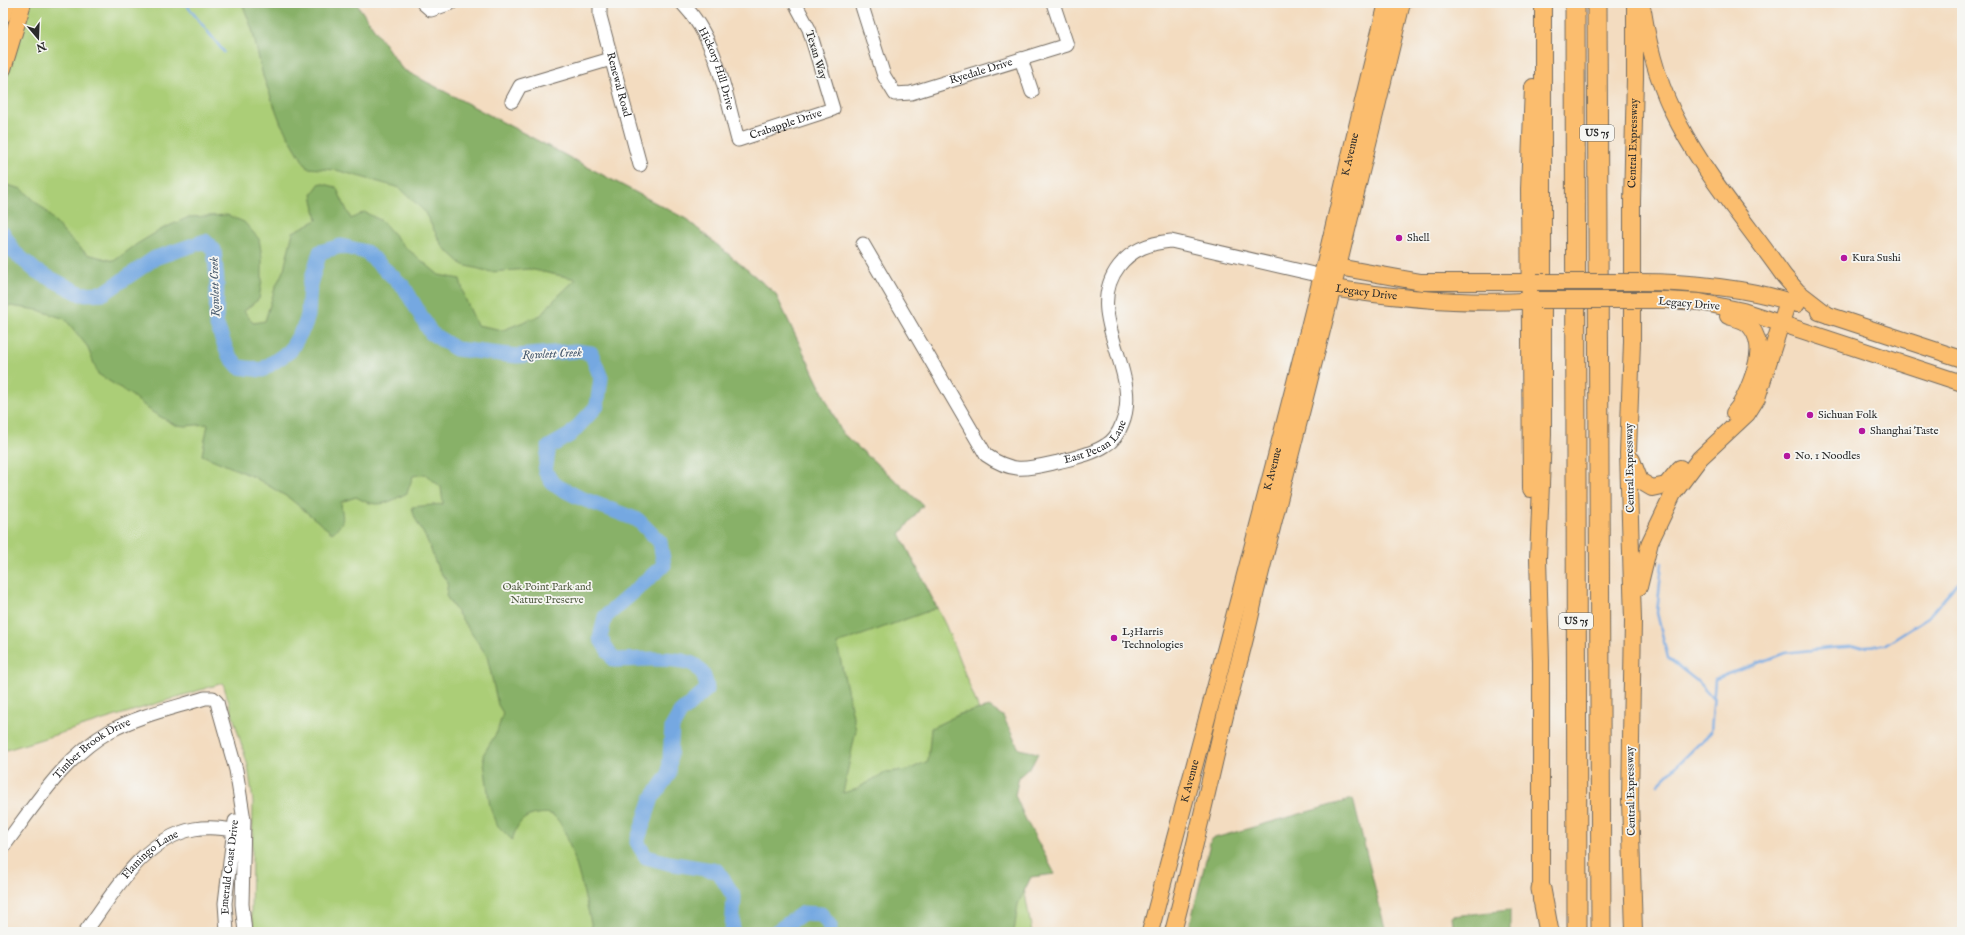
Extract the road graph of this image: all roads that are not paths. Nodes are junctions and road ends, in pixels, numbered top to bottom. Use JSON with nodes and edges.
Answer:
{"nodes":[{"id":1,"x":7,"y":3,"type":"edge"},
{"id":2,"x":23,"y":3,"type":"edge"},
{"id":3,"x":424,"y":3,"type":"edge"},
{"id":4,"x":451,"y":3,"type":"edge"},
{"id":5,"x":600,"y":3,"type":"edge"},
{"id":6,"x":795,"y":3,"type":"edge"},
{"id":7,"x":862,"y":3,"type":"edge"},
{"id":8,"x":1053,"y":3,"type":"edge"},
{"id":9,"x":1387,"y":3,"type":"edge"},
{"id":10,"x":1402,"y":3,"type":"edge"},
{"id":11,"x":1541,"y":3,"type":"edge"},
{"id":12,"x":1575,"y":3,"type":"edge"},
{"id":13,"x":1597,"y":3,"type":"edge"},
{"id":14,"x":1635,"y":3,"type":"edge"},
{"id":15,"x":1641,"y":3,"type":"edge"},
{"id":16,"x":689,"y":5,"type":"edge"},
{"id":17,"x":3,"y":15,"type":"edge"},
{"id":18,"x":1386,"y":34,"type":"junction"},
{"id":19,"x":611,"y":59,"type":"junction"},
{"id":20,"x":1020,"y":59,"type":"junction"},
{"id":21,"x":3,"y":69,"type":"edge"},
{"id":22,"x":1032,"y":92,"type":"dead end"},
{"id":23,"x":512,"y":101,"type":"dead end"},
{"id":24,"x":833,"y":109,"type":"joint"},
{"id":25,"x":738,"y":140,"type":"joint"},
{"id":26,"x":1359,"y":150,"type":"junction"},
{"id":27,"x":640,"y":165,"type":"dead end"},
{"id":28,"x":863,"y":244,"type":"dead end"},
{"id":29,"x":1338,"y":267,"type":"junction"},
{"id":30,"x":1322,"y":276,"type":"junction"},
{"id":31,"x":1421,"y":282,"type":"junction"},
{"id":32,"x":1533,"y":282,"type":"junction"},
{"id":33,"x":1333,"y":288,"type":"junction"},
{"id":34,"x":1420,"y":300,"type":"junction"},
{"id":35,"x":1534,"y":301,"type":"junction"},
{"id":36,"x":1788,"y":301,"type":"junction"},
{"id":37,"x":1700,"y":302,"type":"junction"},
{"id":38,"x":1828,"y":315,"type":"junction"},
{"id":39,"x":1780,"y":323,"type":"junction"},
{"id":40,"x":1935,"y":350,"type":"junction"},
{"id":41,"x":1962,"y":359,"type":"edge"},
{"id":42,"x":1913,"y":368,"type":"junction"},
{"id":43,"x":1962,"y":383,"type":"edge"},
{"id":44,"x":1628,"y":452,"type":"junction"},
{"id":45,"x":1247,"y":594,"type":"junction"},
{"id":46,"x":1538,"y":599,"type":"junction"},
{"id":47,"x":1633,"y":620,"type":"junction"},
{"id":48,"x":213,"y":698,"type":"joint"},
{"id":49,"x":1205,"y":725,"type":"junction"},
{"id":50,"x":1222,"y":728,"type":"junction"},
{"id":51,"x":239,"y":830,"type":"junction"},
{"id":52,"x":3,"y":847,"type":"edge"},
{"id":53,"x":1163,"y":883,"type":"junction"},
{"id":54,"x":1185,"y":888,"type":"junction"},
{"id":55,"x":1541,"y":889,"type":"junction"},
{"id":56,"x":85,"y":932,"type":"edge"},
{"id":57,"x":227,"y":932,"type":"edge"},
{"id":58,"x":245,"y":932,"type":"edge"},
{"id":59,"x":1150,"y":932,"type":"edge"},
{"id":60,"x":1173,"y":932,"type":"edge"},
{"id":61,"x":1541,"y":932,"type":"edge"},
{"id":62,"x":1549,"y":932,"type":"edge"},
{"id":63,"x":1577,"y":932,"type":"edge"},
{"id":64,"x":1601,"y":932,"type":"edge"},
{"id":65,"x":1634,"y":932,"type":"edge"}],
"edges":[{"from":1,"to":17,"type":"main road"},
{"from":2,"to":21,"type":"main road"},
{"from":3,"to":4,"type":"street"},
{"from":5,"to":19,"type":"street","name":"Renewal Road"},
{"from":6,"to":24,"type":"street","name":"Texan Way"},
{"from":7,"to":20,"type":"street","name":"Ryedale Drive"},
{"from":8,"to":20,"type":"street","name":"Ryedale Drive"},
{"from":9,"to":18,"type":"main road","name":"K Avenue"},
{"from":10,"to":18,"type":"main road","name":"K Avenue"},
{"from":11,"to":32,"type":"main road"},
{"from":11,"to":46,"type":"main road"},
{"from":12,"to":63,"type":"highway","number":"US 75"},
{"from":13,"to":64,"type":"highway","number":"US 75"},
{"from":14,"to":44,"type":"main road","name":"Central Expressway"},
{"from":15,"to":38,"type":"main road"},
{"from":16,"to":25,"type":"street","name":"Hickory Hill Drive"},
{"from":18,"to":26,"type":"main road","name":"K Avenue"},
{"from":19,"to":23,"type":"street"},
{"from":19,"to":27,"type":"street","name":"Renewal Road"},
{"from":20,"to":22,"type":"street"},
{"from":24,"to":25,"type":"street","name":"Crabapple Drive"},
{"from":26,"to":29,"type":"main road","name":"K Avenue"},
{"from":26,"to":30,"type":"main road","name":"K Avenue"},
{"from":28,"to":30,"type":"street","name":"East Pecan Lane"},
{"from":29,"to":30,"type":"main road","name":"Legacy Drive"},
{"from":29,"to":31,"type":"main road","name":"Legacy Drive"},
{"from":29,"to":33,"type":"main road","name":"K Avenue"},
{"from":30,"to":33,"type":"main road","name":"Legacy Drive"},
{"from":30,"to":45,"type":"main road","name":"K Avenue"},
{"from":31,"to":32,"type":"main road","name":"Legacy Drive"},
{"from":31,"to":34,"type":"main road"},
{"from":32,"to":35,"type":"main road"},
{"from":32,"to":36,"type":"main road","name":"Legacy Drive","bridge":true},
{"from":33,"to":34,"type":"main road","name":"Legacy Drive"},
{"from":33,"to":45,"type":"main road","name":"K Avenue"},
{"from":34,"to":35,"type":"main road","name":"Legacy Drive"},
{"from":35,"to":37,"type":"main road","name":"Legacy Drive","bridge":true},
{"from":35,"to":46,"type":"main road"},
{"from":36,"to":38,"type":"main road","name":"Legacy Drive"},
{"from":36,"to":39,"type":"main road"},
{"from":37,"to":39,"type":"main road","name":"Legacy Drive"},
{"from":37,"to":44,"type":"main road"},
{"from":38,"to":40,"type":"main road","name":"Legacy Drive"},
{"from":39,"to":42,"type":"main road","name":"Legacy Drive"},
{"from":39,"to":47,"type":"main road"},
{"from":40,"to":41,"type":"main road","name":"Legacy Drive"},
{"from":40,"to":42,"type":"main road"},
{"from":42,"to":43,"type":"main road","name":"Legacy Drive"},
{"from":44,"to":47,"type":"main road","name":"Central Expressway"},
{"from":45,"to":49,"type":"main road","name":"K Avenue"},
{"from":45,"to":50,"type":"main road","name":"K Avenue"},
{"from":46,"to":55,"type":"main road"},
{"from":47,"to":65,"type":"main road","name":"Central Expressway"},
{"from":48,"to":51,"type":"street","name":"Emerald Coast Drive"},
{"from":48,"to":52,"type":"street","name":"Timber Brook Drive"},
{"from":49,"to":50,"type":"main road"},
{"from":49,"to":53,"type":"main road","name":"K Avenue"},
{"from":50,"to":54,"type":"main road","name":"K Avenue"},
{"from":51,"to":56,"type":"street","name":"Flamingo Lane"},
{"from":51,"to":57,"type":"street","name":"Emerald Coast Drive"},
{"from":51,"to":58,"type":"street","name":"Emerald Coast Drive"},
{"from":53,"to":54,"type":"main road"},
{"from":53,"to":59,"type":"main road","name":"K Avenue"},
{"from":54,"to":60,"type":"main road","name":"K Avenue"},
{"from":55,"to":61,"type":"main road"},
{"from":55,"to":62,"type":"highway"}]}
